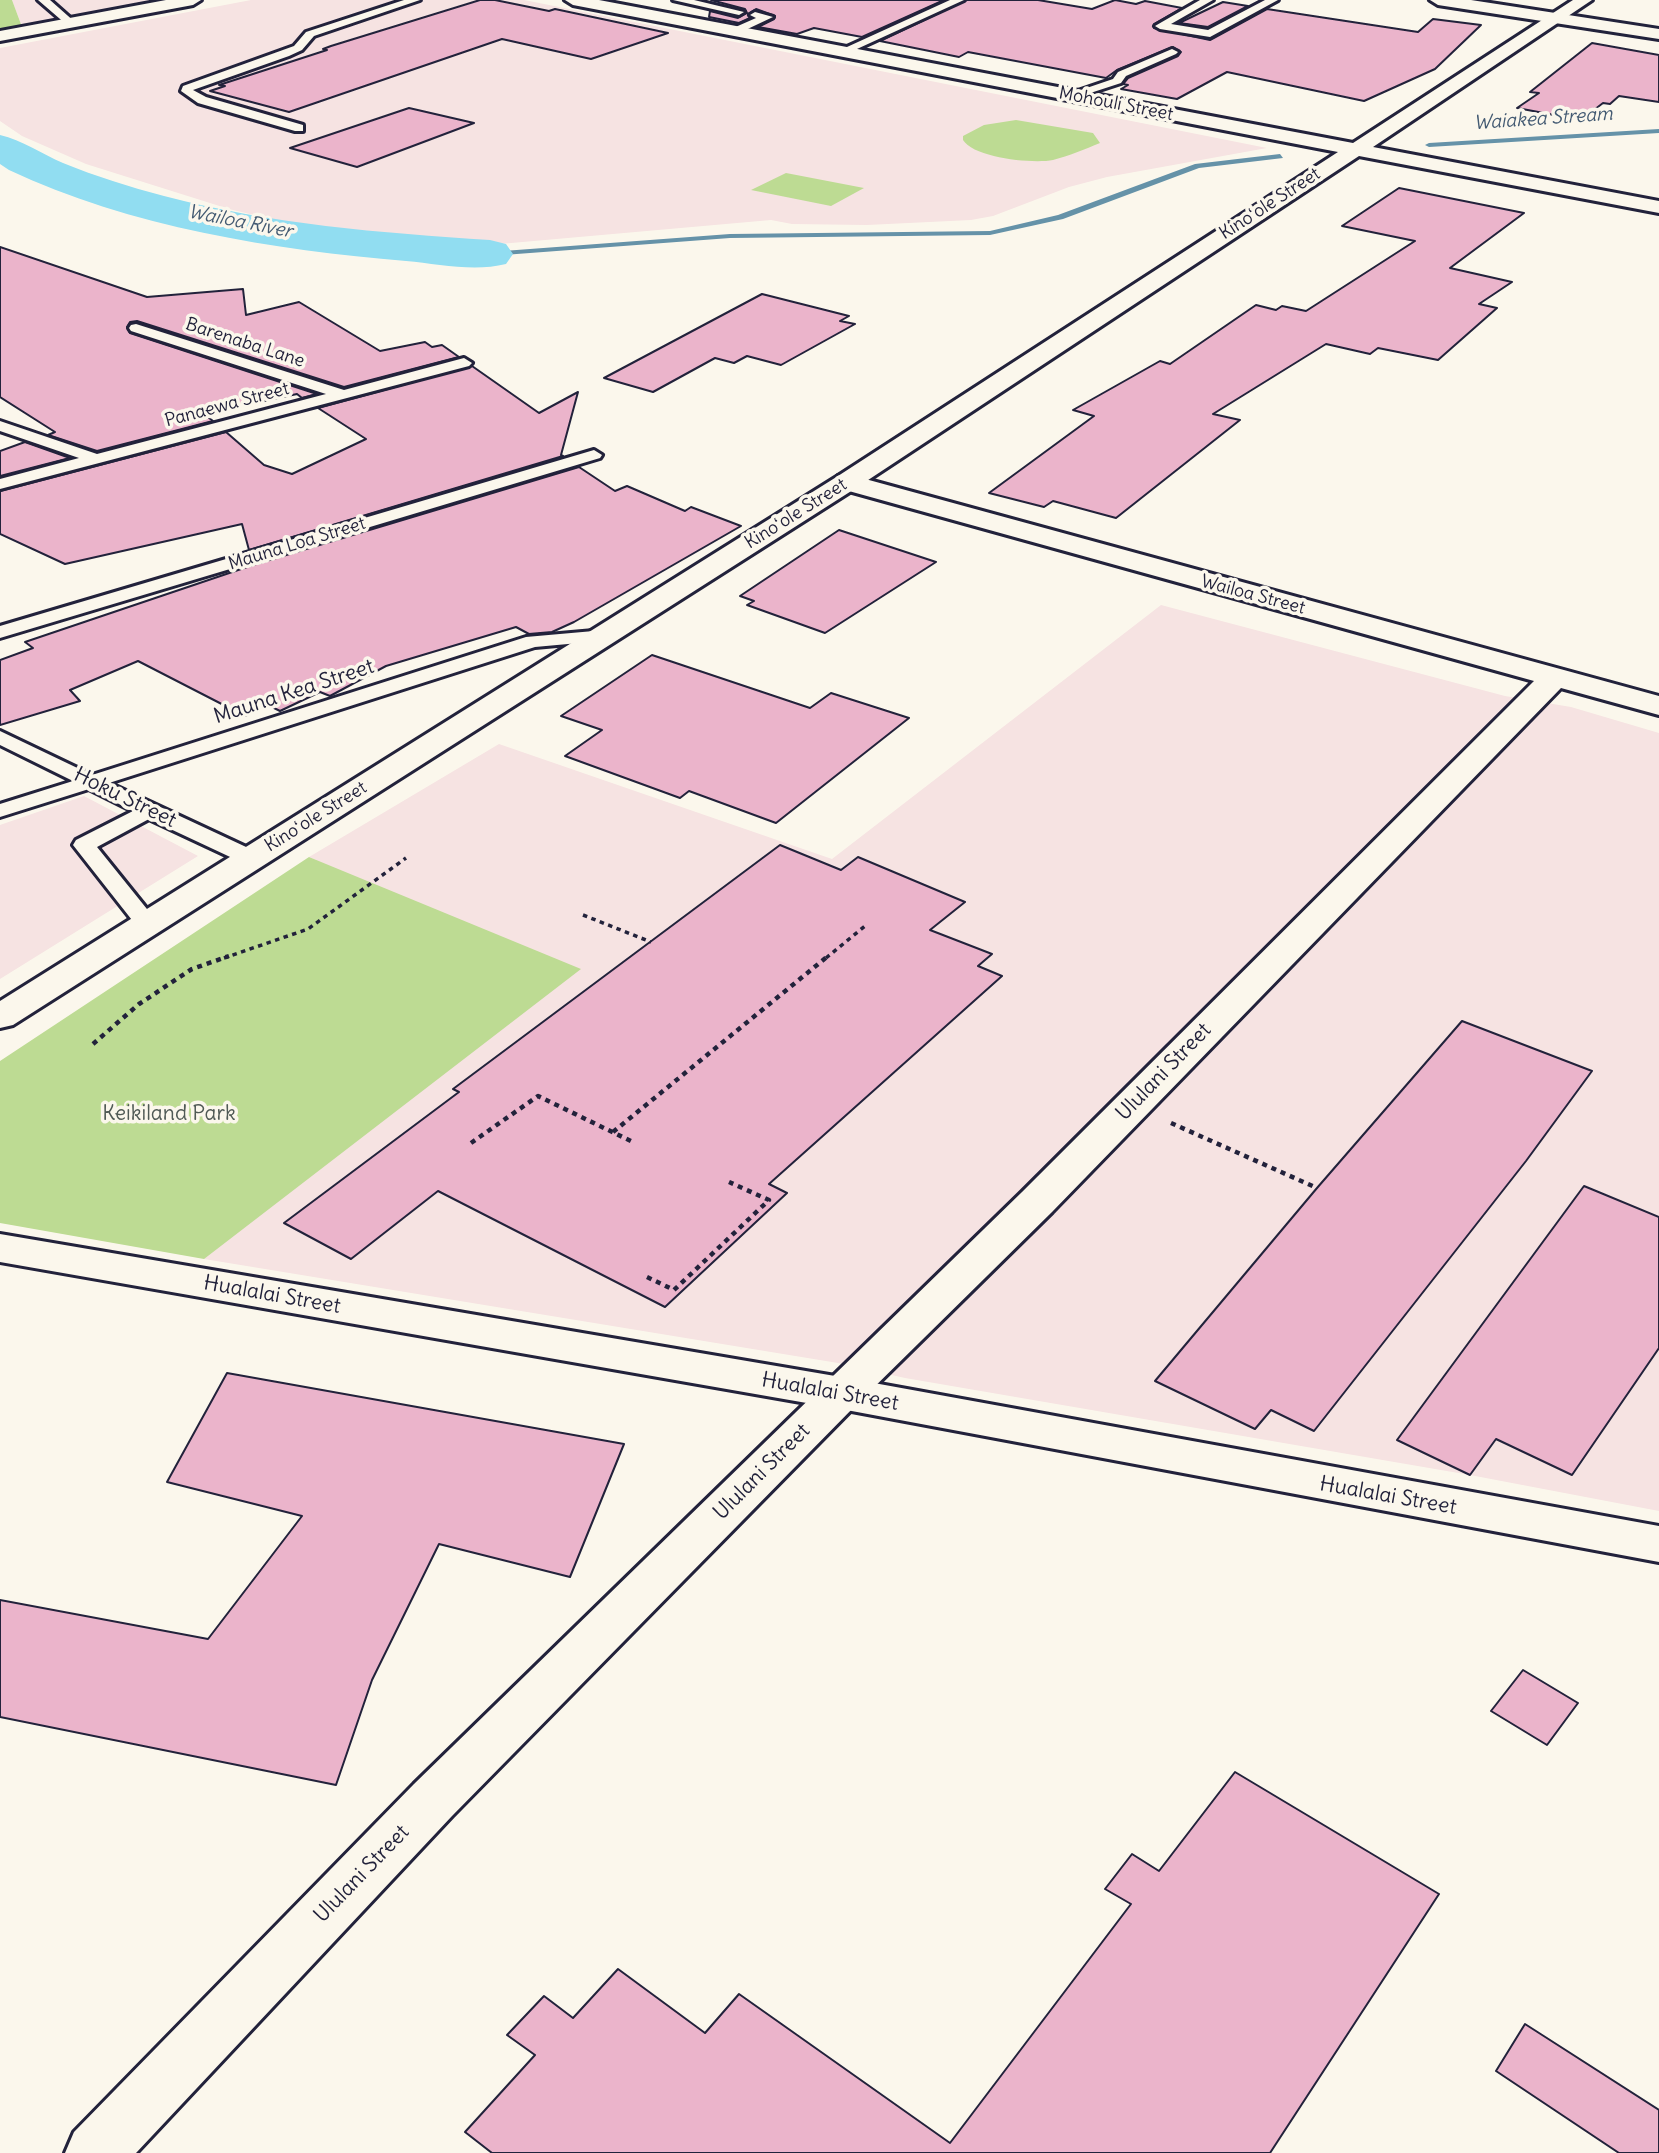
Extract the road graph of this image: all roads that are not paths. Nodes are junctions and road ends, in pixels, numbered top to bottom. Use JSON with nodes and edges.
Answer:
{"nodes":[{"id":1,"x":43,"y":0,"type":"edge"},
{"id":2,"x":193,"y":0,"type":"edge"},
{"id":3,"x":415,"y":0,"type":"edge"},
{"id":4,"x":573,"y":0,"type":"edge"},
{"id":5,"x":678,"y":0,"type":"edge"},
{"id":6,"x":959,"y":0,"type":"edge"},
{"id":7,"x":1208,"y":0,"type":"edge"},
{"id":8,"x":1273,"y":0,"type":"edge"},
{"id":9,"x":1438,"y":0,"type":"edge"},
{"id":10,"x":1584,"y":0,"type":"edge"},
{"id":11,"x":739,"y":12,"type":"dead end"},
{"id":12,"x":755,"y":15,"type":"dead end"},
{"id":13,"x":1556,"y":18,"type":"junction"},
{"id":14,"x":71,"y":23,"type":"junction"},
{"id":15,"x":735,"y":31,"type":"junction"},
{"id":16,"x":1659,"y":34,"type":"edge"},
{"id":17,"x":0,"y":36,"type":"edge"},
{"id":18,"x":842,"y":52,"type":"junction"},
{"id":19,"x":1172,"y":52,"type":"dead end"},
{"id":20,"x":1072,"y":96,"type":"junction"},
{"id":21,"x":299,"y":128,"type":"dead end"},
{"id":22,"x":1353,"y":149,"type":"junction"},
{"id":23,"x":1659,"y":207,"type":"edge"},
{"id":24,"x":136,"y":328,"type":"dead end"},
{"id":25,"x":464,"y":363,"type":"dead end"},
{"id":26,"x":343,"y":395,"type":"junction"},
{"id":27,"x":0,"y":426,"type":"edge"},
{"id":28,"x":594,"y":455,"type":"dead end"},
{"id":29,"x":97,"y":459,"type":"junction"},
{"id":30,"x":847,"y":482,"type":"junction"},
{"id":31,"x":0,"y":484,"type":"edge"},
{"id":32,"x":0,"y":632,"type":"edge"},
{"id":33,"x":605,"y":636,"type":"junction"},
{"id":34,"x":1553,"y":678,"type":"junction"},
{"id":35,"x":1659,"y":706,"type":"edge"},
{"id":36,"x":0,"y":737,"type":"edge"},
{"id":37,"x":90,"y":781,"type":"junction"},
{"id":38,"x":0,"y":811,"type":"edge"},
{"id":39,"x":149,"y":811,"type":"junction"},
{"id":40,"x":251,"y":858,"type":"junction"},
{"id":41,"x":147,"y":924,"type":"junction"},
{"id":42,"x":0,"y":1017,"type":"edge"},
{"id":43,"x":0,"y":1248,"type":"edge"},
{"id":44,"x":841,"y":1393,"type":"junction"},
{"id":45,"x":1659,"y":1544,"type":"edge"},
{"id":46,"x":95,"y":2153,"type":"edge"}],
"edges":[{"from":1,"to":14,"type":"lane"},
{"from":2,"to":14,"type":"street"},
{"from":3,"to":21,"type":"lane"},
{"from":4,"to":15,"type":"street","name":"Mohouli Street"},
{"from":5,"to":11,"type":"lane"},
{"from":6,"to":18,"type":"lane"},
{"from":7,"to":8,"type":"lane"},
{"from":9,"to":13,"type":"street"},
{"from":10,"to":13,"type":"street","name":"Kinoʻole Street"},
{"from":12,"to":15,"type":"lane"},
{"from":13,"to":16,"type":"street"},
{"from":13,"to":22,"type":"street","name":"Kinoʻole Street"},
{"from":14,"to":17,"type":"street"},
{"from":15,"to":18,"type":"street","name":"Mohouli Street"},
{"from":18,"to":20,"type":"street","name":"Mohouli Street"},
{"from":19,"to":20,"type":"lane"},
{"from":20,"to":22,"type":"street","name":"Mohouli Street"},
{"from":22,"to":23,"type":"street","name":"Mohouli Street"},
{"from":22,"to":30,"type":"street","name":"Kinoʻole Street"},
{"from":24,"to":26,"type":"lane","name":"Barenaba Lane"},
{"from":25,"to":26,"type":"lane","name":"Panaewa Street"},
{"from":26,"to":29,"type":"lane","name":"Panaewa Street"},
{"from":27,"to":29,"type":"lane"},
{"from":28,"to":32,"type":"lane","name":"Mauna Loa Street"},
{"from":29,"to":31,"type":"lane","name":"Panaewa Street"},
{"from":30,"to":33,"type":"street","name":"Kinoʻole Street"},
{"from":30,"to":34,"type":"street","name":"Wailoa Street"},
{"from":33,"to":37,"type":"lane","name":"Mauna Kea Street"},
{"from":33,"to":40,"type":"street","name":"Kinoʻole Street"},
{"from":34,"to":35,"type":"street","name":"Wailoa Street"},
{"from":34,"to":44,"type":"street","name":"Ululani Street"},
{"from":36,"to":37,"type":"lane","name":"Hoku Street"},
{"from":37,"to":38,"type":"lane","name":"Mauna Kea Street"},
{"from":37,"to":39,"type":"lane","name":"Hoku Street"},
{"from":39,"to":40,"type":"lane","name":"Hoku Street"},
{"from":39,"to":41,"type":"lane"},
{"from":40,"to":41,"type":"street","name":"Kinoʻole Street"},
{"from":41,"to":42,"type":"street","name":"Kinoʻole Street"},
{"from":43,"to":44,"type":"street","name":"Hualalai Street"},
{"from":44,"to":45,"type":"street","name":"Hualalai Street"},
{"from":44,"to":46,"type":"street","name":"Ululani Street"}]}
